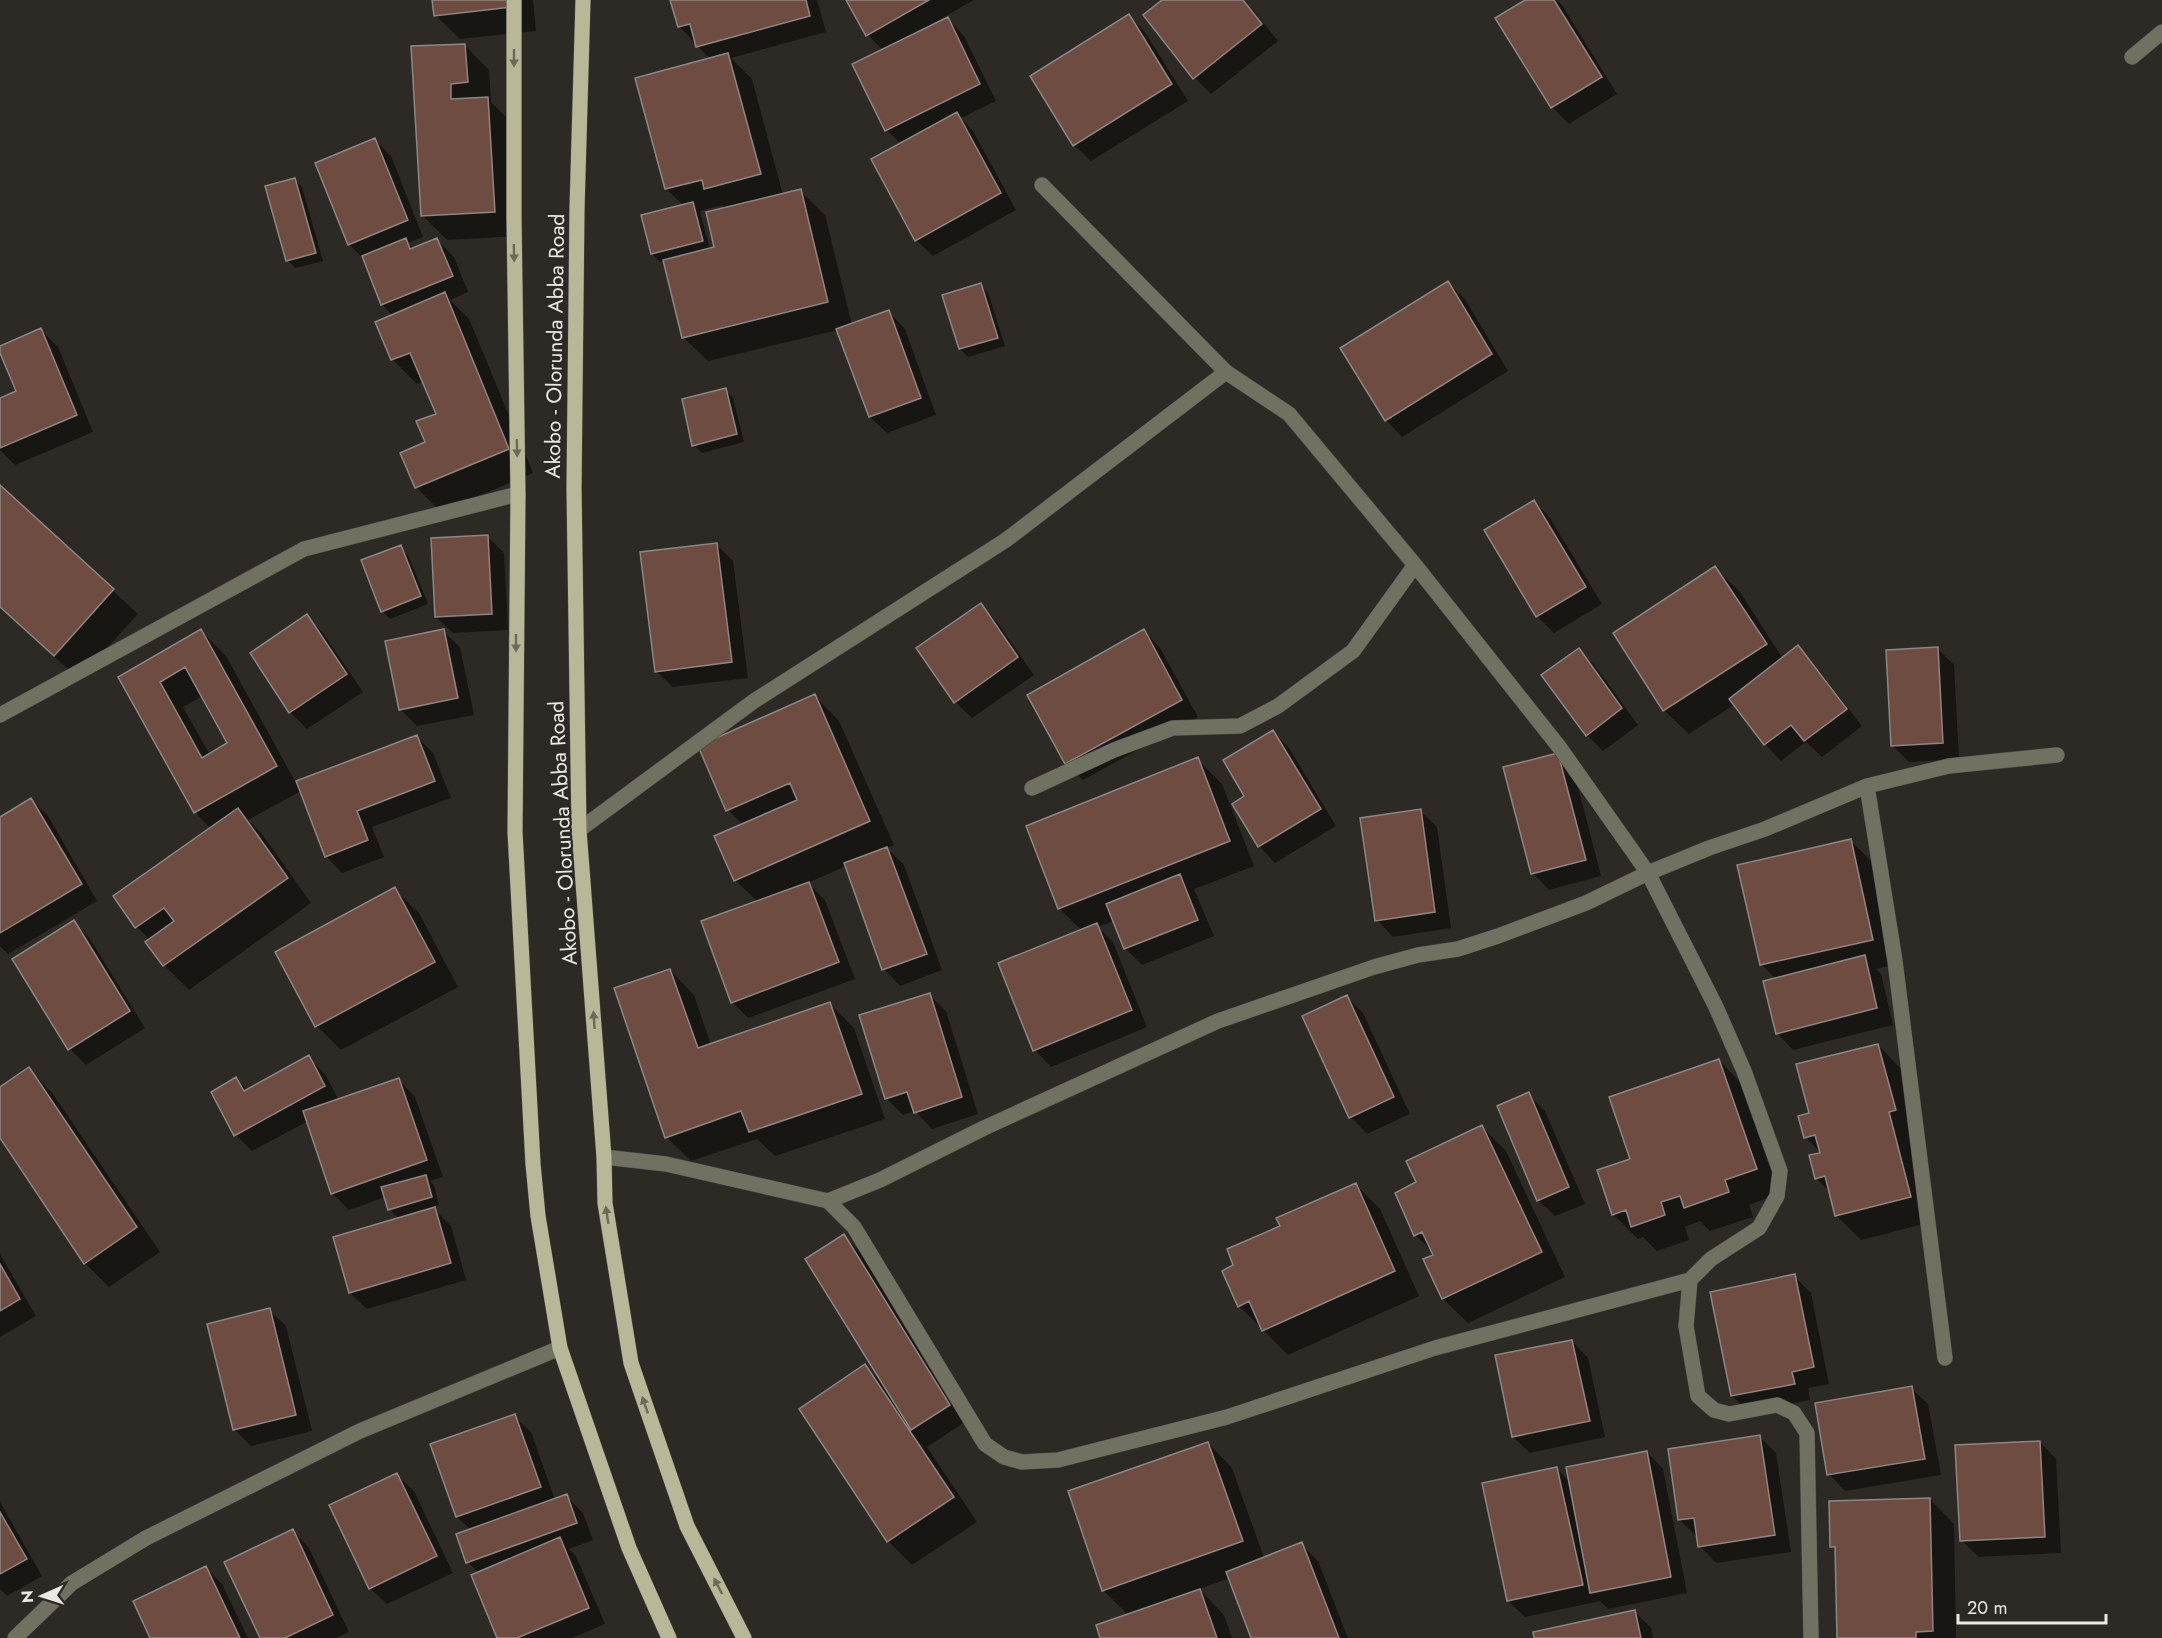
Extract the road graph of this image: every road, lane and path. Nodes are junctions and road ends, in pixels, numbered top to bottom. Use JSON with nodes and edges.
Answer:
{"nodes":[{"id":1,"x":514,"y":0,"type":"edge"},
{"id":2,"x":583,"y":0,"type":"edge"},
{"id":3,"x":2162,"y":32,"type":"edge"},
{"id":4,"x":2132,"y":57,"type":"dead end"},
{"id":5,"x":1042,"y":184,"type":"dead end"},
{"id":6,"x":1226,"y":372,"type":"junction"},
{"id":7,"x":518,"y":494,"type":"junction"},
{"id":8,"x":1415,"y":565,"type":"junction"},
{"id":9,"x":0,"y":715,"type":"edge"},
{"id":10,"x":2057,"y":755,"type":"dead end"},
{"id":11,"x":1867,"y":786,"type":"junction"},
{"id":12,"x":1032,"y":788,"type":"dead end"},
{"id":13,"x":579,"y":830,"type":"junction"},
{"id":14,"x":1648,"y":873,"type":"junction"},
{"id":15,"x":604,"y":1156,"type":"junction"},
{"id":16,"x":828,"y":1201,"type":"junction"},
{"id":17,"x":1690,"y":1280,"type":"junction"},
{"id":18,"x":560,"y":1348,"type":"junction"},
{"id":19,"x":1945,"y":1358,"type":"dead end"},
{"id":20,"x":15,"y":1638,"type":"edge"},
{"id":21,"x":669,"y":1638,"type":"edge"},
{"id":22,"x":744,"y":1638,"type":"edge"},
{"id":23,"x":1811,"y":1638,"type":"edge"}],
"edges":[{"from":1,"to":7,"type":"main road","name":"Akobo - Olorunda Abba Road","one_way":true},
{"from":2,"to":13,"type":"main road","name":"Akobo - Olorunda Abba Road"},
{"from":3,"to":4,"type":"street"},
{"from":5,"to":6,"type":"street"},
{"from":6,"to":8,"type":"street"},
{"from":6,"to":13,"type":"street"},
{"from":7,"to":9,"type":"street"},
{"from":7,"to":18,"type":"main road","name":"Akobo - Olorunda Abba Road","one_way":true},
{"from":8,"to":12,"type":"street"},
{"from":8,"to":14,"type":"street"},
{"from":10,"to":11,"type":"street"},
{"from":11,"to":14,"type":"street"},
{"from":11,"to":19,"type":"street"},
{"from":15,"to":13,"type":"main road","name":"Akobo - Olorunda Abba Road","one_way":true},
{"from":14,"to":16,"type":"street"},
{"from":14,"to":17,"type":"street"},
{"from":15,"to":16,"type":"street"},
{"from":22,"to":15,"type":"main road","name":"Akobo - Olorunda Abba Road","one_way":true},
{"from":16,"to":17,"type":"street"},
{"from":17,"to":23,"type":"street"},
{"from":18,"to":20,"type":"street"},
{"from":18,"to":21,"type":"main road","name":"Akobo - Olorunda Abba Road"}]}
